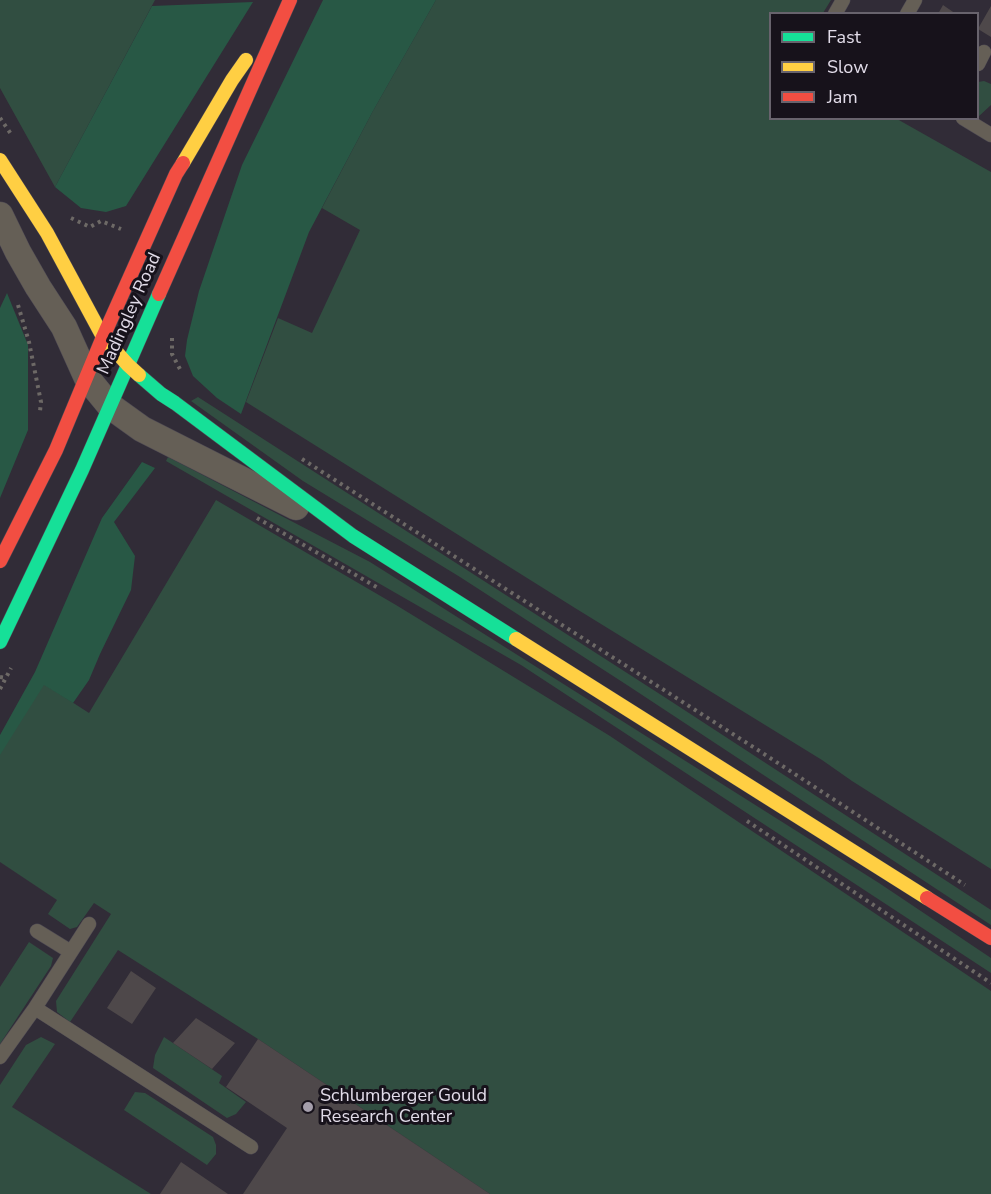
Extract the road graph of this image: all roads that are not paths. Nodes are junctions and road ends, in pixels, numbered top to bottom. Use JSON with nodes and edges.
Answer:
{"nodes":[{"id":1,"x":290,"y":0,"type":"edge"},
{"id":2,"x":966,"y":120,"type":"edge"},
{"id":3,"x":991,"y":135,"type":"edge"},
{"id":4,"x":0,"y":160,"type":"edge"},
{"id":5,"x":0,"y":215,"type":"edge"},
{"id":6,"x":103,"y":337,"type":"junction"},
{"id":7,"x":128,"y":365,"type":"junction"},
{"id":8,"x":87,"y":378,"type":"junction"},
{"id":9,"x":110,"y":406,"type":"junction"},
{"id":10,"x":353,"y":536,"type":"junction"},
{"id":11,"x":0,"y":561,"type":"edge"},
{"id":12,"x":0,"y":642,"type":"edge"},
{"id":13,"x":89,"y":924,"type":"dead end"},
{"id":14,"x":37,"y":931,"type":"dead end"},
{"id":15,"x":991,"y":938,"type":"edge"},
{"id":16,"x":71,"y":951,"type":"junction"},
{"id":17,"x":35,"y":1008,"type":"junction"},
{"id":18,"x":0,"y":1057,"type":"edge"},
{"id":19,"x":251,"y":1147,"type":"dead end"}],
"edges":[{"from":1,"to":6,"type":"main road","name":"Madingley Road"},
{"from":1,"to":7,"type":"main road","name":"Madingley Road"},
{"from":2,"to":3,"type":"lane"},
{"from":4,"to":6,"type":"main road"},
{"from":5,"to":8,"type":"street"},
{"from":6,"to":7,"type":"main road"},
{"from":6,"to":8,"type":"main road","name":"Madingley Road"},
{"from":7,"to":9,"type":"main road","name":"Madingley Road"},
{"from":7,"to":10,"type":"main road"},
{"from":8,"to":9,"type":"street"},
{"from":8,"to":11,"type":"main road","name":"Madingley Road"},
{"from":9,"to":10,"type":"street"},
{"from":9,"to":12,"type":"main road","name":"Madingley Road"},
{"from":10,"to":15,"type":"main road"},
{"from":13,"to":16,"type":"lane"},
{"from":14,"to":16,"type":"lane"},
{"from":16,"to":17,"type":"lane"},
{"from":17,"to":18,"type":"lane"},
{"from":17,"to":19,"type":"lane"}]}
